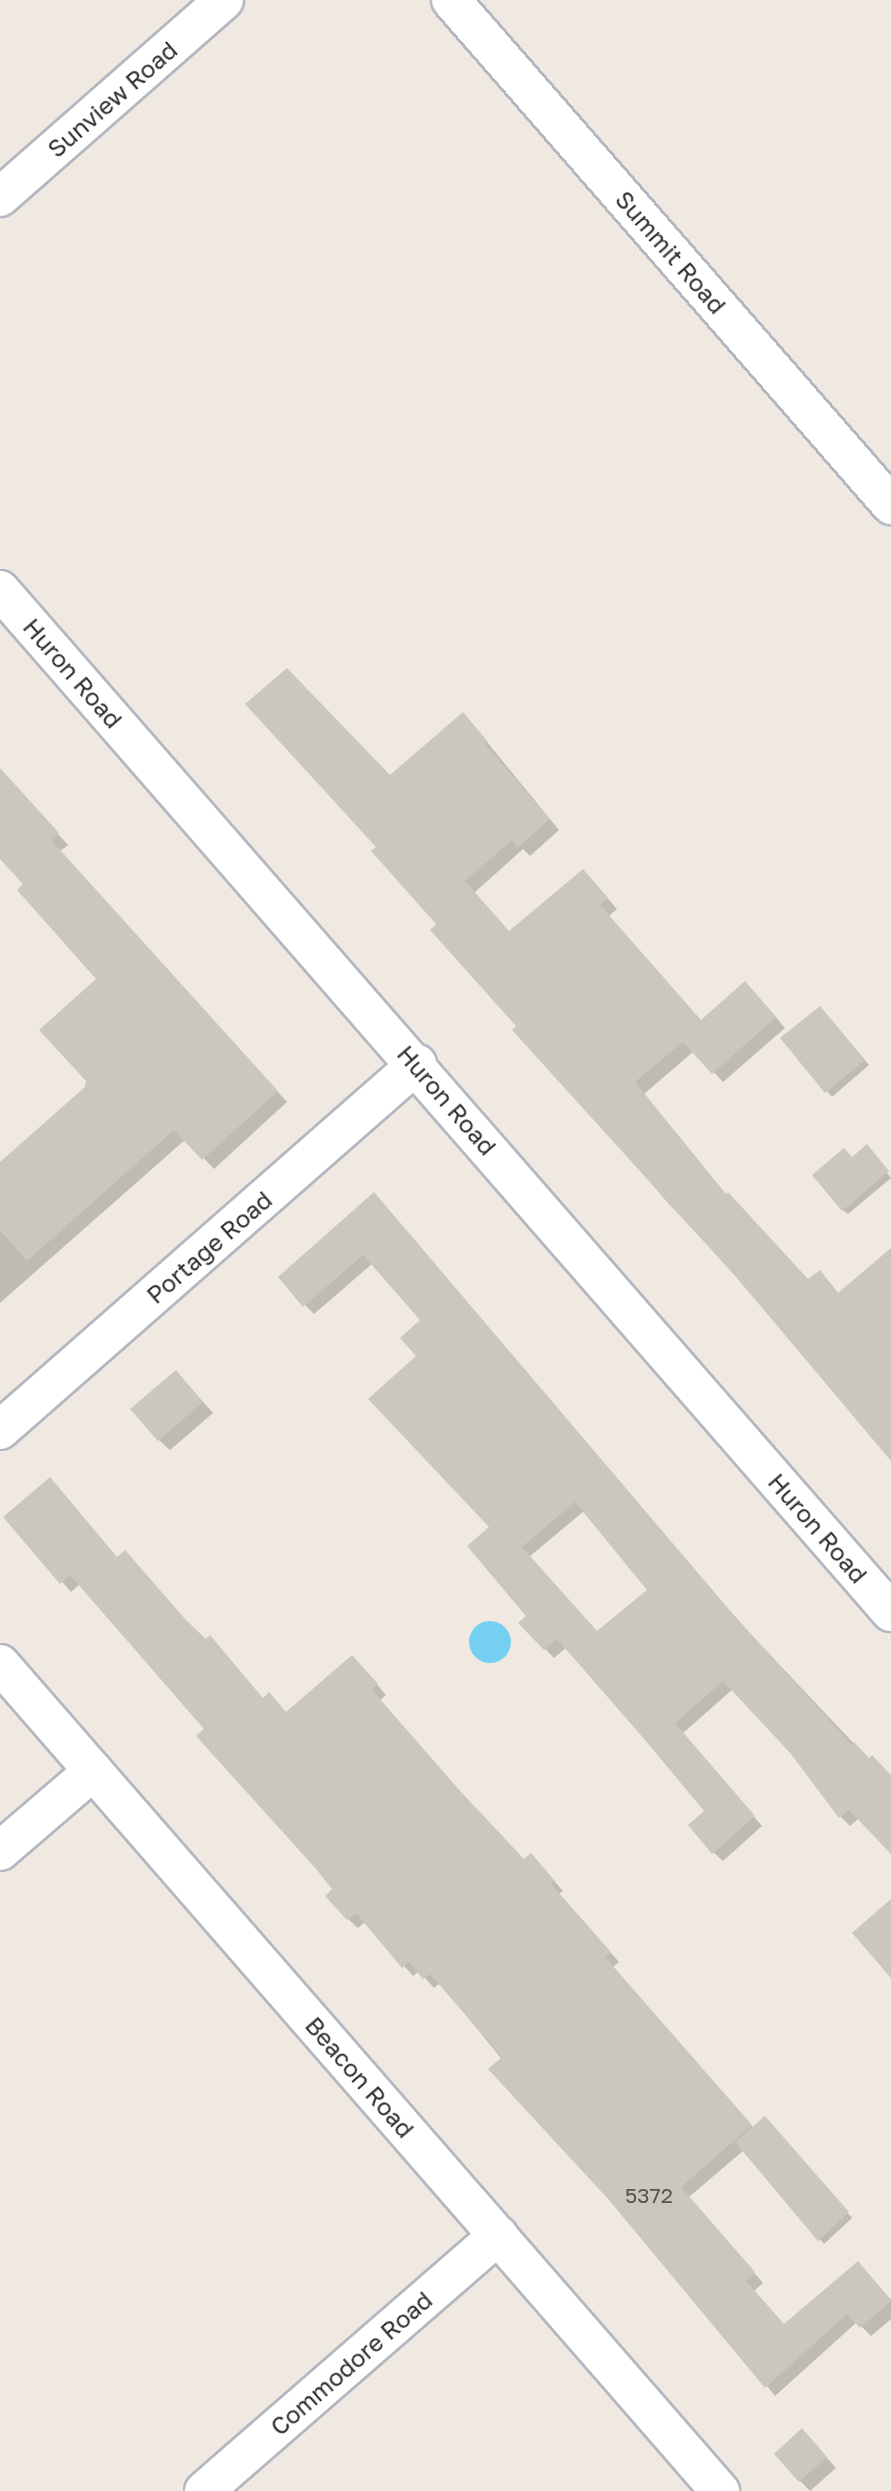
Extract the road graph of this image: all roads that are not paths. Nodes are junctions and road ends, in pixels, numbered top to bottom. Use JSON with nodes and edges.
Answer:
{"nodes":[{"id":1,"x":225,"y":0,"type":"edge"},
{"id":2,"x":450,"y":0,"type":"edge"},
{"id":3,"x":0,"y":197,"type":"edge"},
{"id":4,"x":891,"y":505,"type":"edge"},
{"id":5,"x":0,"y":590,"type":"edge"},
{"id":6,"x":417,"y":1064,"type":"junction"},
{"id":7,"x":0,"y":1430,"type":"edge"},
{"id":8,"x":891,"y":1612,"type":"edge"},
{"id":9,"x":0,"y":1664,"type":"edge"},
{"id":10,"x":93,"y":1770,"type":"junction"},
{"id":11,"x":0,"y":1852,"type":"edge"},
{"id":12,"x":498,"y":2235,"type":"junction"},
{"id":13,"x":204,"y":2491,"type":"edge"},
{"id":14,"x":720,"y":2491,"type":"edge"}],
"edges":[{"from":1,"to":3,"type":"street","name":"Sunview Road"},
{"from":2,"to":4,"type":"street","name":"Summit Road"},
{"from":5,"to":6,"type":"street","name":"Huron Road"},
{"from":6,"to":7,"type":"street","name":"Portage Road"},
{"from":6,"to":8,"type":"street","name":"Huron Road"},
{"from":9,"to":10,"type":"street","name":"Beacon Road"},
{"from":10,"to":11,"type":"street"},
{"from":10,"to":12,"type":"street","name":"Beacon Road"},
{"from":12,"to":13,"type":"street","name":"Commodore Road"},
{"from":12,"to":14,"type":"street","name":"Beacon Road"}]}
